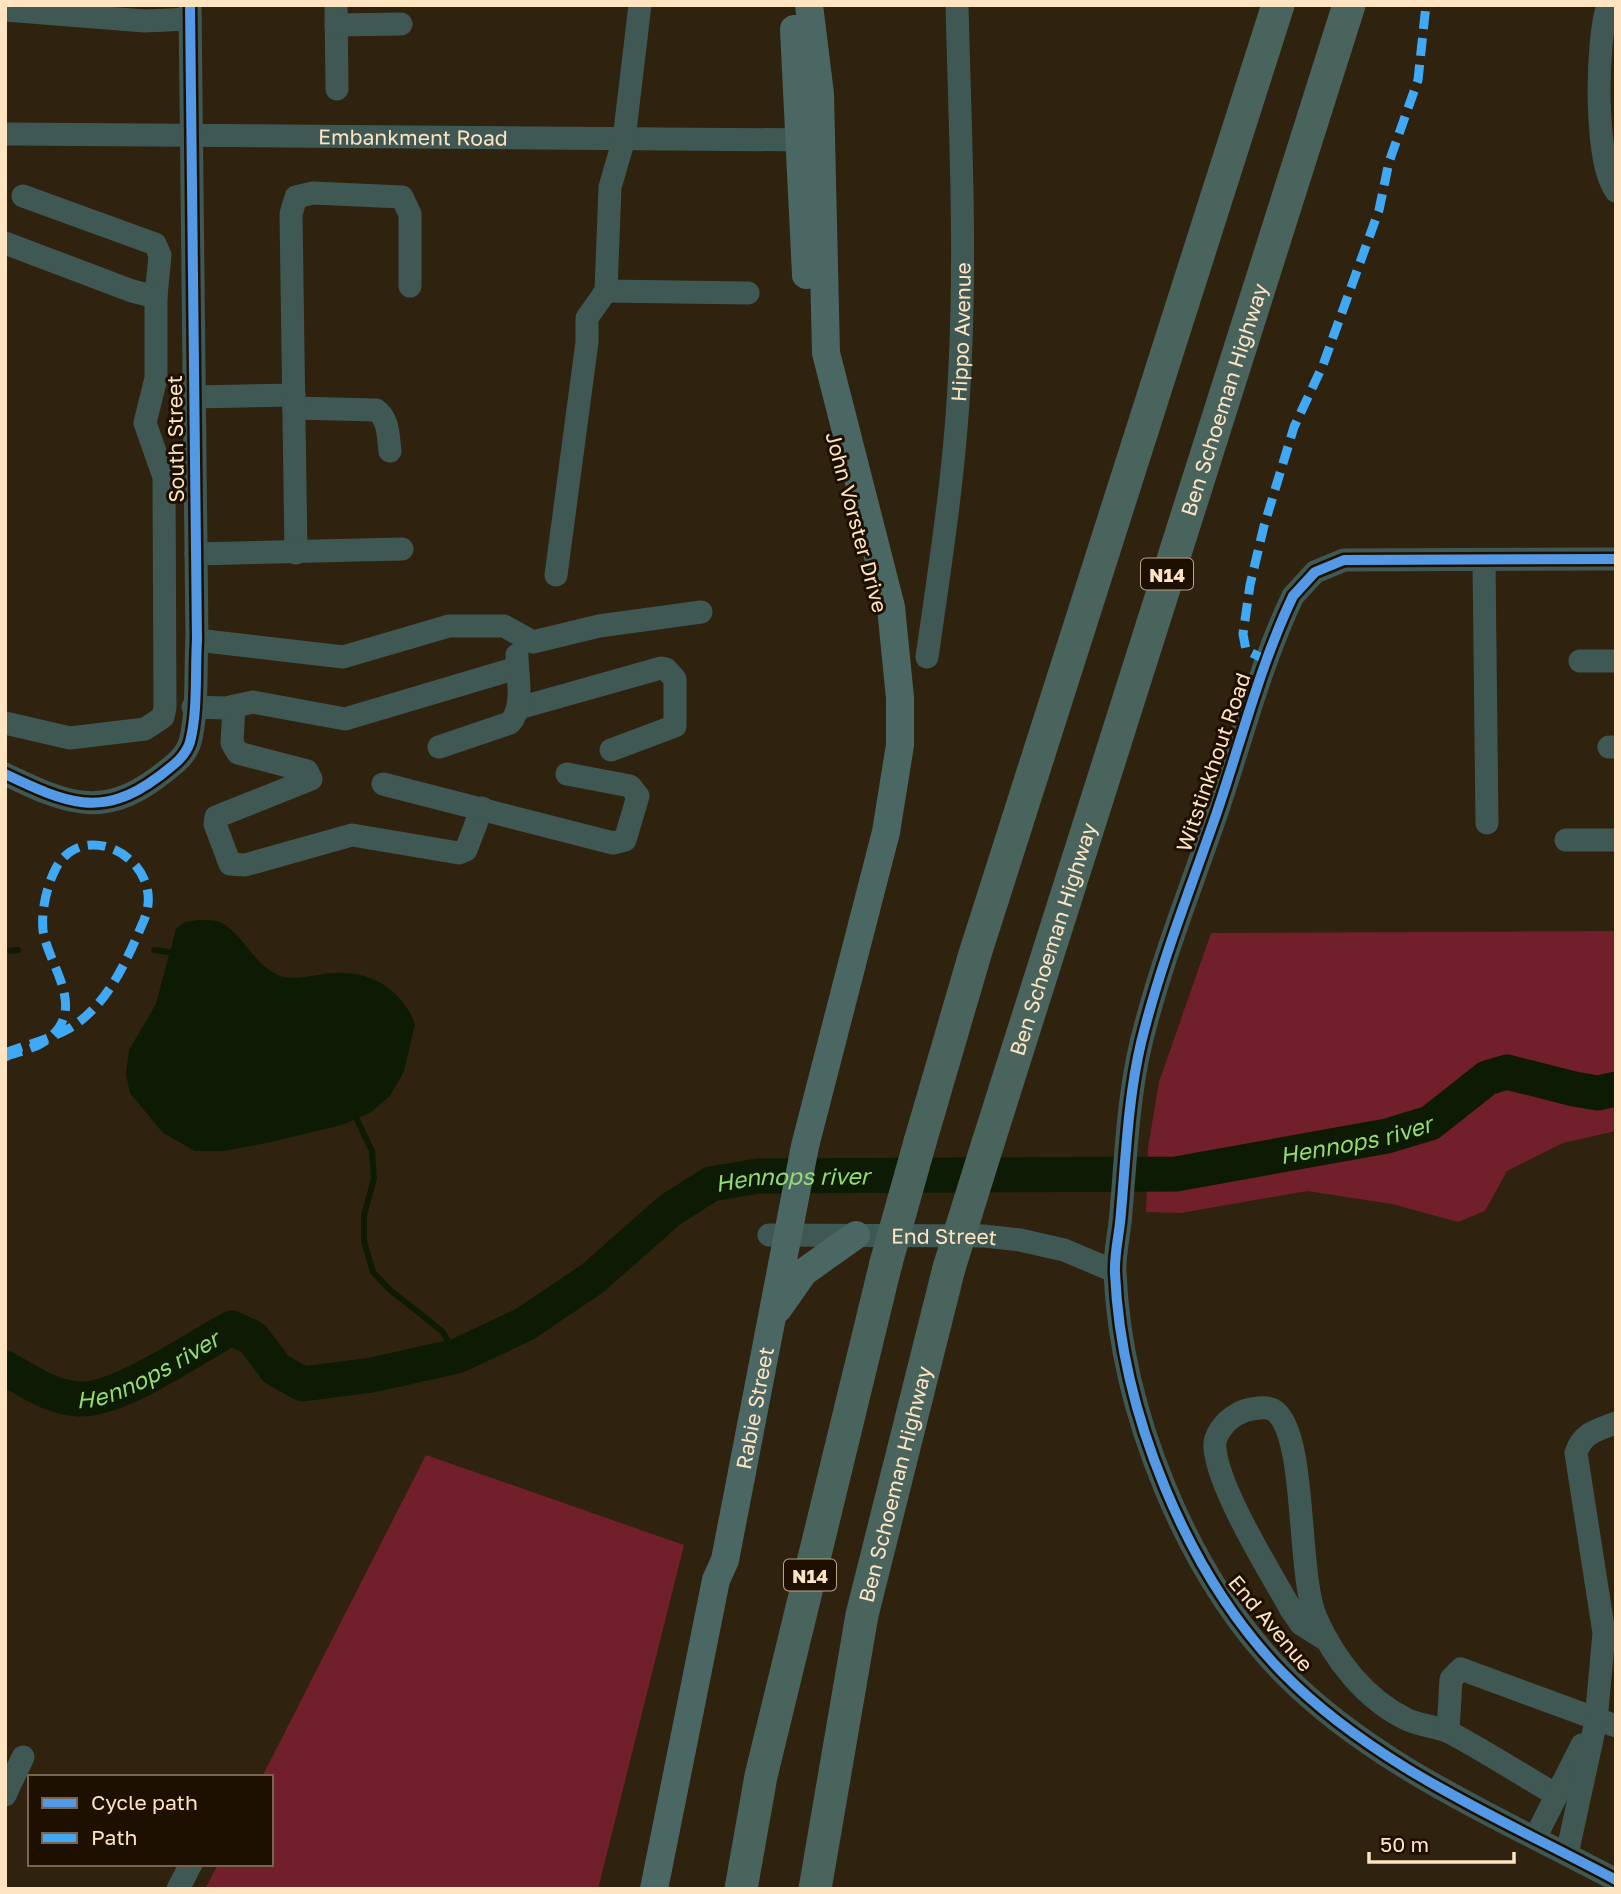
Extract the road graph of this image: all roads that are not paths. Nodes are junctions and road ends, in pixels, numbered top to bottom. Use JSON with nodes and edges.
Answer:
{"nodes":[{"id":1,"x":640,"y":5,"type":"edge"},
{"id":2,"x":791,"y":5,"type":"edge"},
{"id":3,"x":809,"y":5,"type":"edge"},
{"id":4,"x":957,"y":5,"type":"edge"},
{"id":5,"x":1278,"y":5,"type":"edge"},
{"id":6,"x":1349,"y":5,"type":"edge"},
{"id":7,"x":1608,"y":5,"type":"edge"},
{"id":8,"x":5,"y":10,"type":"edge"},
{"id":9,"x":190,"y":12,"type":"edge"},
{"id":10,"x":336,"y":15,"type":"edge"},
{"id":11,"x":401,"y":24,"type":"dead end"},
{"id":12,"x":337,"y":89,"type":"dead end"},
{"id":13,"x":5,"y":134,"type":"edge"},
{"id":14,"x":191,"y":137,"type":"junction"},
{"id":15,"x":624,"y":139,"type":"junction"},
{"id":16,"x":811,"y":140,"type":"junction"},
{"id":17,"x":1616,"y":191,"type":"edge"},
{"id":18,"x":23,"y":196,"type":"dead end"},
{"id":19,"x":5,"y":243,"type":"edge"},
{"id":20,"x":410,"y":286,"type":"dead end"},
{"id":21,"x":606,"y":291,"type":"junction"},
{"id":22,"x":748,"y":293,"type":"dead end"},
{"id":23,"x":156,"y":297,"type":"junction"},
{"id":24,"x":194,"y":397,"type":"junction"},
{"id":25,"x":294,"y":402,"type":"junction"},
{"id":26,"x":390,"y":451,"type":"dead end"},
{"id":27,"x":402,"y":549,"type":"dead end"},
{"id":28,"x":296,"y":553,"type":"junction"},
{"id":29,"x":196,"y":554,"type":"junction"},
{"id":30,"x":1616,"y":559,"type":"edge"},
{"id":31,"x":1484,"y":561,"type":"junction"},
{"id":32,"x":556,"y":575,"type":"dead end"},
{"id":33,"x":701,"y":612,"type":"dead end"},
{"id":34,"x":516,"y":634,"type":"junction"},
{"id":35,"x":197,"y":640,"type":"junction"},
{"id":36,"x":927,"y":657,"type":"dead end"},
{"id":37,"x":1580,"y":661,"type":"dead end"},
{"id":38,"x":1616,"y":661,"type":"edge"},
{"id":39,"x":517,"y":668,"type":"junction"},
{"id":40,"x":234,"y":706,"type":"junction"},
{"id":41,"x":193,"y":708,"type":"junction"},
{"id":42,"x":519,"y":708,"type":"junction"},
{"id":43,"x":5,"y":723,"type":"edge"},
{"id":44,"x":439,"y":747,"type":"dead end"},
{"id":45,"x":611,"y":750,"type":"dead end"},
{"id":46,"x":5,"y":774,"type":"edge"},
{"id":47,"x":568,"y":774,"type":"dead end"},
{"id":48,"x":383,"y":784,"type":"dead end"},
{"id":49,"x":482,"y":808,"type":"junction"},
{"id":50,"x":1488,"y":823,"type":"dead end"},
{"id":51,"x":1566,"y":840,"type":"dead end"},
{"id":52,"x":1616,"y":840,"type":"edge"},
{"id":53,"x":781,"y":1221,"type":"junction"},
{"id":54,"x":856,"y":1235,"type":"junction"},
{"id":55,"x":1114,"y":1271,"type":"junction"},
{"id":56,"x":768,"y":1333,"type":"junction"},
{"id":57,"x":1616,"y":1423,"type":"edge"},
{"id":58,"x":716,"y":1580,"type":"junction"},
{"id":59,"x":1328,"y":1641,"type":"junction"},
{"id":60,"x":1606,"y":1693,"type":"edge"},
{"id":61,"x":1606,"y":1724,"type":"edge"},
{"id":62,"x":1447,"y":1731,"type":"junction"},
{"id":63,"x":23,"y":1758,"type":"dead end"},
{"id":64,"x":5,"y":1795,"type":"edge"},
{"id":65,"x":1556,"y":1795,"type":"junction"},
{"id":66,"x":1535,"y":1838,"type":"junction"},
{"id":67,"x":1567,"y":1854,"type":"junction"},
{"id":68,"x":190,"y":1866,"type":"edge"},
{"id":69,"x":1616,"y":1880,"type":"edge"},
{"id":70,"x":178,"y":1889,"type":"edge"},
{"id":71,"x":654,"y":1889,"type":"edge"},
{"id":72,"x":741,"y":1889,"type":"edge"},
{"id":73,"x":815,"y":1889,"type":"edge"}],
"edges":[{"from":1,"to":15,"type":"street"},
{"from":2,"to":16,"type":"main road","name":"John Vorster Drive"},
{"from":3,"to":16,"type":"main road","name":"John Vorster Drive"},
{"from":4,"to":36,"type":"street","name":"Hippo Avenue"},
{"from":5,"to":72,"type":"highway","number":"N14","bridge":true},
{"from":6,"to":73,"type":"highway","name":"Ben Schoeman Highway","number":"N14","bridge":true},
{"from":7,"to":17,"type":"street"},
{"from":8,"to":9,"type":"street"},
{"from":9,"to":14,"type":"street","name":"South Street"},
{"from":10,"to":11,"type":"street"},
{"from":10,"to":12,"type":"street"},
{"from":13,"to":14,"type":"street","name":"Embankment Road"},
{"from":14,"to":15,"type":"street","name":"Embankment Road"},
{"from":14,"to":24,"type":"street","name":"South Street"},
{"from":15,"to":16,"type":"street","name":"Embankment Road"},
{"from":15,"to":21,"type":"street"},
{"from":16,"to":53,"type":"main road","name":"John Vorster Drive"},
{"from":18,"to":23,"type":"street"},
{"from":19,"to":23,"type":"street"},
{"from":20,"to":25,"type":"street"},
{"from":21,"to":22,"type":"street"},
{"from":21,"to":32,"type":"street"},
{"from":23,"to":43,"type":"street"},
{"from":24,"to":25,"type":"street"},
{"from":24,"to":29,"type":"street","name":"South Street"},
{"from":25,"to":26,"type":"street"},
{"from":25,"to":28,"type":"street"},
{"from":27,"to":28,"type":"street"},
{"from":28,"to":29,"type":"street"},
{"from":29,"to":35,"type":"street","name":"South Street"},
{"from":30,"to":31,"type":"street","name":"Witstinkhout Road"},
{"from":31,"to":50,"type":"street"},
{"from":31,"to":55,"type":"street","name":"Witstinkhout Road"},
{"from":33,"to":34,"type":"street"},
{"from":34,"to":35,"type":"street"},
{"from":34,"to":39,"type":"street"},
{"from":35,"to":41,"type":"street","name":"South Street"},
{"from":37,"to":38,"type":"street"},
{"from":39,"to":40,"type":"street"},
{"from":39,"to":42,"type":"street"},
{"from":40,"to":41,"type":"street"},
{"from":40,"to":49,"type":"street"},
{"from":41,"to":46,"type":"street","name":"South Street"},
{"from":42,"to":44,"type":"street"},
{"from":42,"to":45,"type":"street"},
{"from":47,"to":49,"type":"street"},
{"from":48,"to":49,"type":"street"},
{"from":51,"to":52,"type":"street"},
{"from":53,"to":54,"type":"street","name":"End Street"},
{"from":53,"to":56,"type":"main road","name":"Rabie Street"},
{"from":53,"to":58,"type":"main road","name":"Rabie Street"},
{"from":54,"to":55,"type":"street","name":"End Street"},
{"from":54,"to":56,"type":"main road"},
{"from":55,"to":66,"type":"street","name":"End Avenue"},
{"from":56,"to":58,"type":"main road","name":"Rabie Street"},
{"from":57,"to":60,"type":"street"},
{"from":58,"to":71,"type":"main road","name":"Rabie Street"},
{"from":59,"to":59,"type":"street"},
{"from":59,"to":62,"type":"street"},
{"from":60,"to":61,"type":"street"},
{"from":61,"to":62,"type":"street"},
{"from":61,"to":65,"type":"street"},
{"from":61,"to":67,"type":"street"},
{"from":62,"to":65,"type":"street"},
{"from":63,"to":64,"type":"street"},
{"from":65,"to":66,"type":"street"},
{"from":66,"to":67,"type":"street","name":"End Avenue"},
{"from":67,"to":69,"type":"street","name":"End Avenue"},
{"from":68,"to":70,"type":"street"}]}
